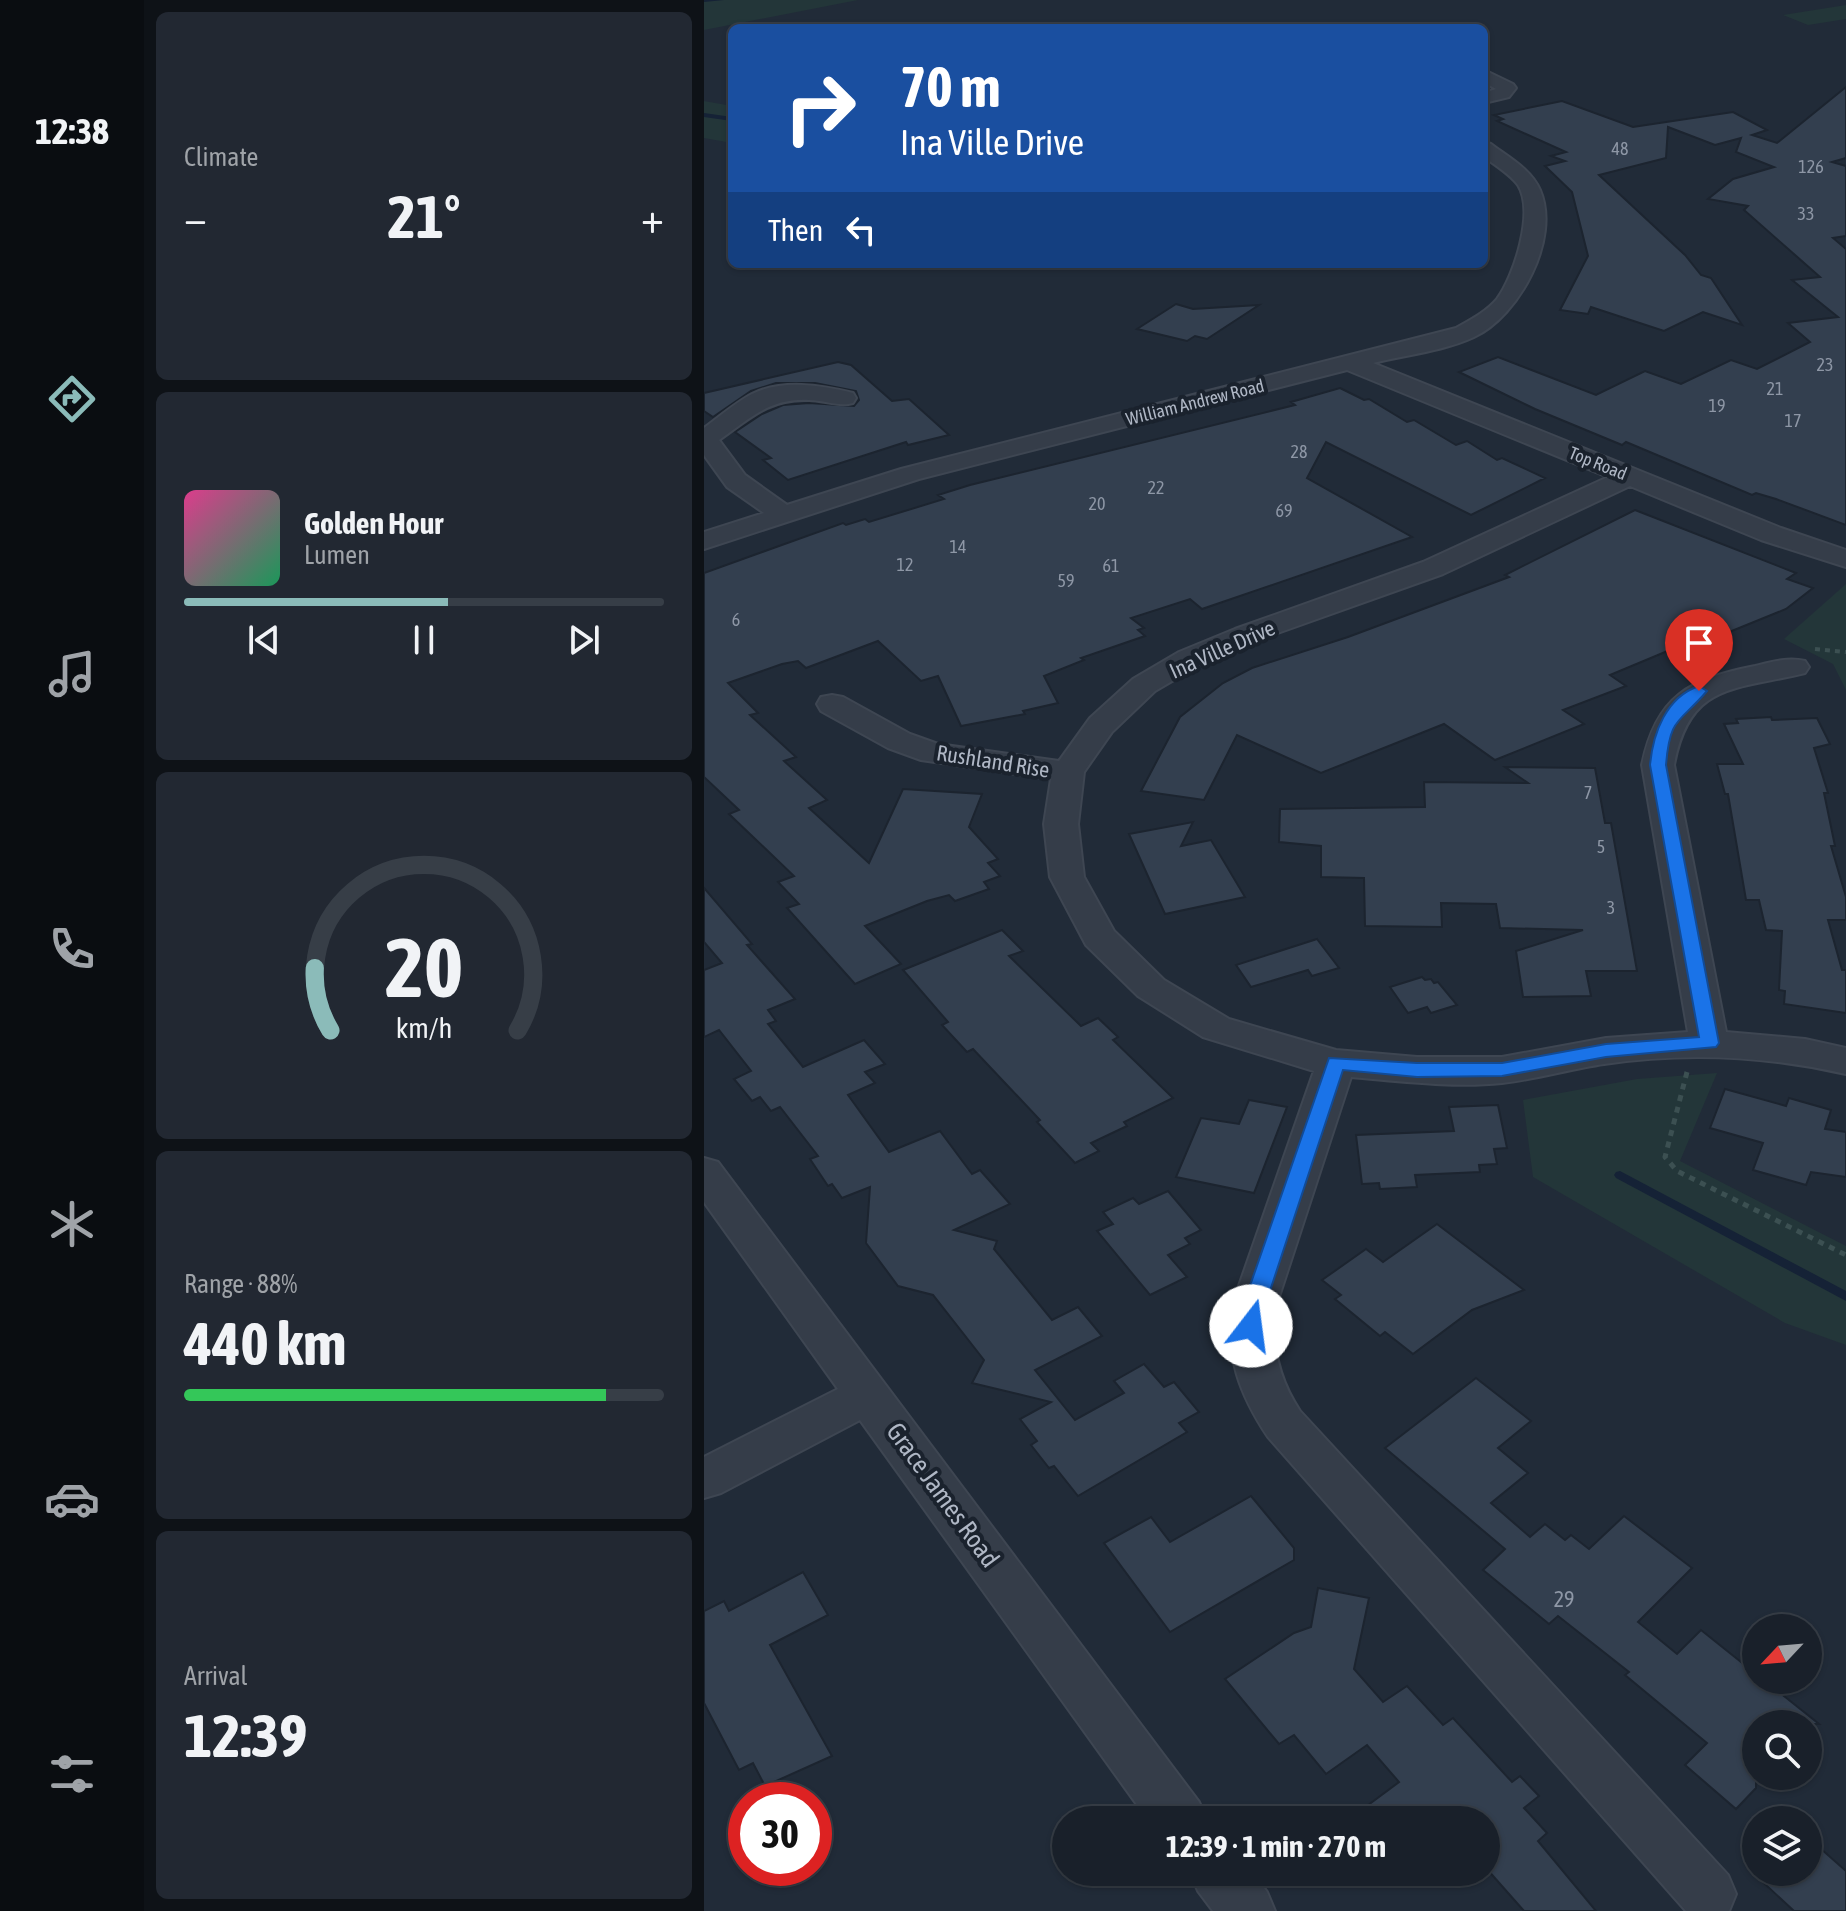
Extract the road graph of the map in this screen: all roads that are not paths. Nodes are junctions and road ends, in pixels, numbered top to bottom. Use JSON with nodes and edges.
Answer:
{"nodes":[{"id":1,"x":1488,"y":77,"type":"edge"},
{"id":2,"x":1488,"y":97,"type":"edge"},
{"id":3,"x":1488,"y":151,"type":"edge"},
{"id":4,"x":1351,"y":363,"type":"junction"},
{"id":5,"x":844,"y":398,"type":"dead end"},
{"id":6,"x":706,"y":442,"type":"edge"},
{"id":7,"x":1630,"y":476,"type":"junction"},
{"id":8,"x":784,"y":515,"type":"junction"},
{"id":9,"x":704,"y":541,"type":"edge"},
{"id":10,"x":1846,"y":559,"type":"edge"},
{"id":11,"x":1804,"y":658,"type":"road end"},
{"id":12,"x":832,"y":704,"type":"dead end"},
{"id":13,"x":1068,"y":772,"type":"junction"},
{"id":14,"x":1699,"y":1056,"type":"junction"},
{"id":15,"x":1846,"y":1061,"type":"edge"},
{"id":16,"x":1336,"y":1063,"type":"junction"},
{"id":17,"x":704,"y":1172,"type":"edge"},
{"id":18,"x":869,"y":1394,"type":"junction"},
{"id":19,"x":704,"y":1479,"type":"edge"},
{"id":20,"x":1170,"y":1806,"type":"edge"},
{"id":21,"x":1228,"y":1886,"type":"edge"},
{"id":22,"x":1708,"y":1894,"type":"dead end"},
{"id":23,"x":1247,"y":1911,"type":"edge"}],
"edges":[{"from":1,"to":2,"type":"street"},
{"from":3,"to":4,"type":"street","name":"William Andrew Road"},
{"from":4,"to":7,"type":"street","name":"Top Road"},
{"from":4,"to":8,"type":"street","name":"William Andrew Road"},
{"from":5,"to":6,"type":"street"},
{"from":6,"to":8,"type":"street"},
{"from":7,"to":10,"type":"street","name":"Top Road"},
{"from":7,"to":13,"type":"street","name":"Ina Ville Drive"},
{"from":8,"to":9,"type":"street","name":"William Andrew Road"},
{"from":11,"to":14,"type":"street"},
{"from":12,"to":13,"type":"street","name":"Rushland Rise"},
{"from":13,"to":16,"type":"street","name":"Ina Ville Drive"},
{"from":14,"to":15,"type":"street","name":"Ina Ville Drive"},
{"from":14,"to":16,"type":"street","name":"Ina Ville Drive"},
{"from":16,"to":22,"type":"street"},
{"from":17,"to":18,"type":"street","name":"Grace James Road"},
{"from":18,"to":19,"type":"street"},
{"from":18,"to":20,"type":"street","name":"Grace James Road"},
{"from":21,"to":23,"type":"street"}]}
